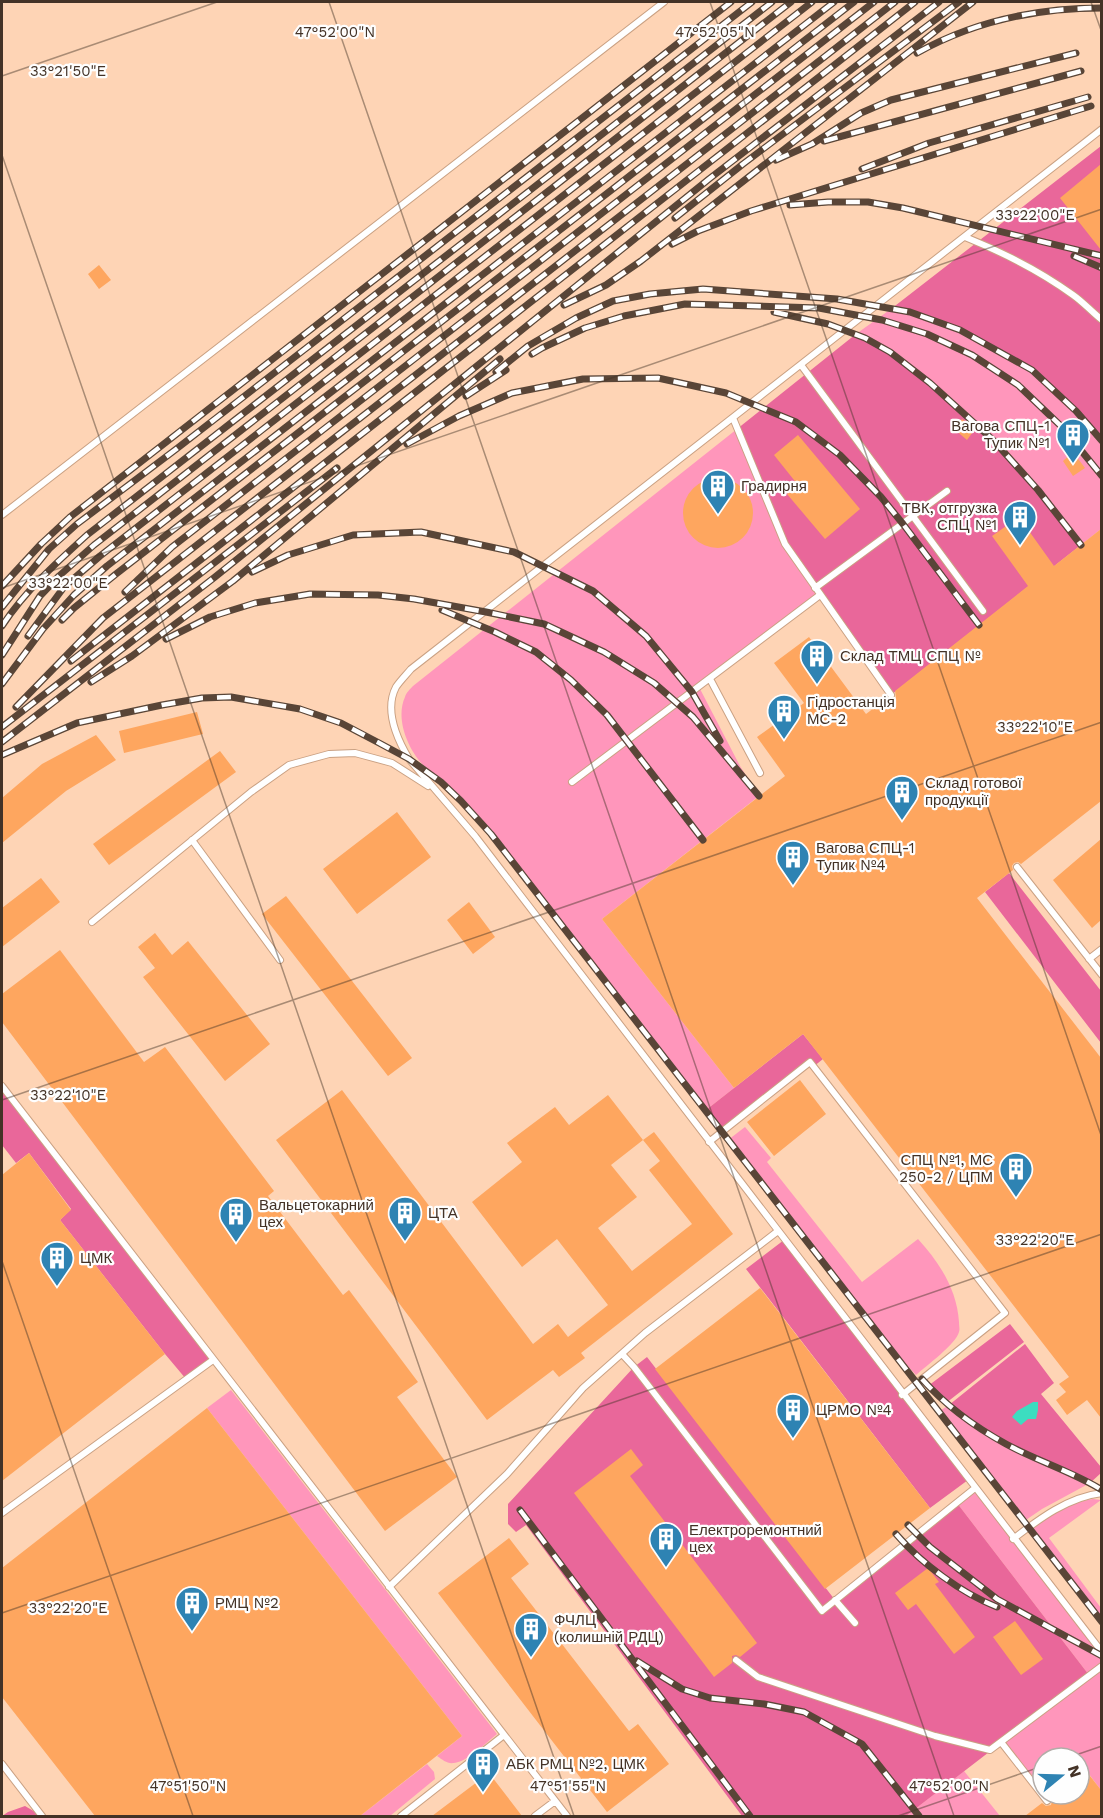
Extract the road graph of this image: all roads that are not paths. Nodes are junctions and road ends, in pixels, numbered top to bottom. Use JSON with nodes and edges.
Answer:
{"nodes":[{"id":1,"x":664,"y":2,"type":"edge"},
{"id":2,"x":1101,"y":129,"type":"edge"},
{"id":3,"x":965,"y":237,"type":"junction"},
{"id":4,"x":1101,"y":320,"type":"edge"},
{"id":5,"x":801,"y":365,"type":"junction"},
{"id":6,"x":733,"y":418,"type":"junction"},
{"id":7,"x":946,"y":491,"type":"dead end"},
{"id":8,"x":2,"y":515,"type":"edge"},
{"id":9,"x":913,"y":516,"type":"junction"},
{"id":10,"x":815,"y":588,"type":"junction"},
{"id":11,"x":820,"y":595,"type":"junction"},
{"id":12,"x":983,"y":611,"type":"dead end"},
{"id":13,"x":710,"y":679,"type":"junction"},
{"id":14,"x":891,"y":695,"type":"dead end"},
{"id":15,"x":760,"y":773,"type":"dead end"},
{"id":16,"x":572,"y":782,"type":"dead end"},
{"id":17,"x":433,"y":789,"type":"junction"},
{"id":18,"x":192,"y":840,"type":"junction"},
{"id":19,"x":1017,"y":867,"type":"dead end"},
{"id":20,"x":92,"y":922,"type":"dead end"},
{"id":21,"x":1101,"y":949,"type":"edge"},
{"id":22,"x":1089,"y":959,"type":"junction"},
{"id":23,"x":280,"y":960,"type":"dead end"},
{"id":24,"x":1101,"y":975,"type":"edge"},
{"id":25,"x":2,"y":1086,"type":"edge"},
{"id":26,"x":709,"y":1142,"type":"junction"},
{"id":27,"x":778,"y":1231,"type":"junction"},
{"id":28,"x":622,"y":1354,"type":"junction"},
{"id":29,"x":213,"y":1360,"type":"junction"},
{"id":30,"x":902,"y":1395,"type":"junction"},
{"id":31,"x":975,"y":1488,"type":"junction"},
{"id":32,"x":1101,"y":1493,"type":"edge"},
{"id":33,"x":2,"y":1513,"type":"edge"},
{"id":34,"x":1013,"y":1539,"type":"junction"},
{"id":35,"x":389,"y":1587,"type":"junction"},
{"id":36,"x":835,"y":1600,"type":"junction"},
{"id":37,"x":855,"y":1623,"type":"dead end"},
{"id":38,"x":1101,"y":1652,"type":"edge"},
{"id":39,"x":736,"y":1660,"type":"dead end"},
{"id":40,"x":1101,"y":1666,"type":"edge"},
{"id":41,"x":504,"y":1735,"type":"junction"},
{"id":42,"x":1001,"y":1742,"type":"junction"},
{"id":43,"x":2,"y":1764,"type":"edge"},
{"id":44,"x":1031,"y":1780,"type":"edge"},
{"id":45,"x":555,"y":1801,"type":"junction"},
{"id":46,"x":42,"y":1816,"type":"edge"},
{"id":47,"x":401,"y":1816,"type":"edge"},
{"id":48,"x":535,"y":1816,"type":"edge"},
{"id":49,"x":567,"y":1816,"type":"edge"}],
"edges":[{"from":1,"to":8,"type":"lane"},
{"from":2,"to":3,"type":"lane"},
{"from":3,"to":4,"type":"lane"},
{"from":3,"to":5,"type":"lane"},
{"from":5,"to":6,"type":"lane"},
{"from":5,"to":9,"type":"lane"},
{"from":6,"to":10,"type":"lane"},
{"from":6,"to":17,"type":"lane"},
{"from":7,"to":9,"type":"lane"},
{"from":9,"to":10,"type":"lane"},
{"from":9,"to":12,"type":"lane"},
{"from":10,"to":11,"type":"lane"},
{"from":11,"to":13,"type":"lane"},
{"from":11,"to":14,"type":"lane"},
{"from":13,"to":15,"type":"lane"},
{"from":13,"to":16,"type":"lane"},
{"from":17,"to":18,"type":"lane"},
{"from":17,"to":26,"type":"lane"},
{"from":18,"to":20,"type":"lane"},
{"from":18,"to":23,"type":"lane"},
{"from":19,"to":22,"type":"lane"},
{"from":21,"to":22,"type":"lane"},
{"from":22,"to":24,"type":"lane"},
{"from":25,"to":29,"type":"lane"},
{"from":26,"to":27,"type":"lane"},
{"from":26,"to":30,"type":"lane"},
{"from":27,"to":28,"type":"lane"},
{"from":27,"to":30,"type":"lane"},
{"from":28,"to":35,"type":"lane"},
{"from":28,"to":36,"type":"lane"},
{"from":29,"to":33,"type":"lane"},
{"from":29,"to":35,"type":"lane"},
{"from":30,"to":31,"type":"lane"},
{"from":31,"to":34,"type":"lane"},
{"from":31,"to":36,"type":"lane"},
{"from":32,"to":34,"type":"lane"},
{"from":34,"to":38,"type":"lane"},
{"from":35,"to":41,"type":"lane"},
{"from":36,"to":37,"type":"lane"},
{"from":39,"to":42,"type":"lane"},
{"from":40,"to":42,"type":"lane"},
{"from":41,"to":45,"type":"lane"},
{"from":41,"to":47,"type":"lane"},
{"from":42,"to":44,"type":"lane"},
{"from":43,"to":46,"type":"lane"},
{"from":45,"to":48,"type":"lane"},
{"from":45,"to":49,"type":"lane"}]}
